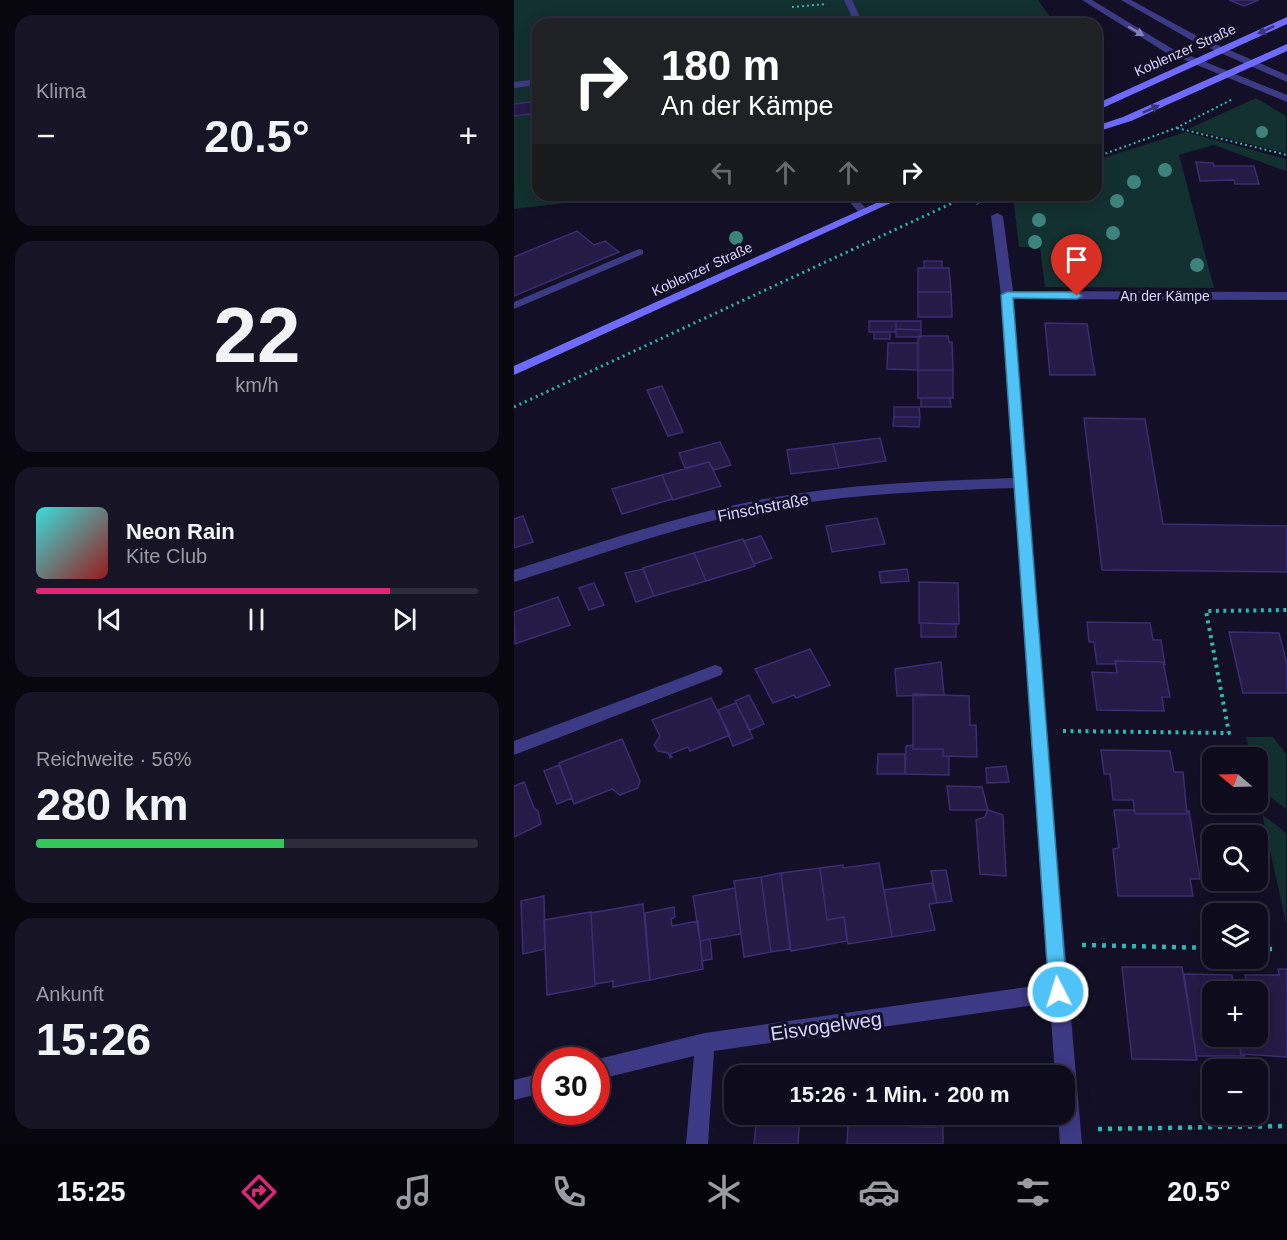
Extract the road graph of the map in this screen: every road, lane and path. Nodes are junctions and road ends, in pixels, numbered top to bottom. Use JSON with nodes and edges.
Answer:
{"nodes":[{"id":1,"x":1086,"y":0,"type":"edge"},
{"id":2,"x":1125,"y":0,"type":"edge"},
{"id":3,"x":849,"y":1,"type":"edge"},
{"id":4,"x":792,"y":7,"type":"dead end"},
{"id":5,"x":856,"y":18,"type":"edge"},
{"id":6,"x":1286,"y":20,"type":"edge"},
{"id":7,"x":1286,"y":47,"type":"edge"},
{"id":8,"x":1220,"y":51,"type":"junction"},
{"id":9,"x":1195,"y":62,"type":"junction"},
{"id":10,"x":1251,"y":63,"type":"junction"},
{"id":11,"x":1227,"y":74,"type":"junction"},
{"id":12,"x":1286,"y":79,"type":"edge"},
{"id":13,"x":532,"y":83,"type":"edge"},
{"id":14,"x":514,"y":85,"type":"edge"},
{"id":15,"x":1286,"y":99,"type":"edge"},
{"id":16,"x":1225,"y":103,"type":"dead end"},
{"id":17,"x":1102,"y":105,"type":"edge"},
{"id":18,"x":1102,"y":127,"type":"edge"},
{"id":19,"x":1176,"y":128,"type":"junction"},
{"id":20,"x":1102,"y":155,"type":"edge"},
{"id":21,"x":1286,"y":155,"type":"edge"},
{"id":22,"x":854,"y":201,"type":"edge"},
{"id":23,"x":888,"y":201,"type":"edge"},
{"id":24,"x":956,"y":201,"type":"edge"},
{"id":25,"x":863,"y":211,"type":"junction"},
{"id":26,"x":997,"y":216,"type":"dead end"},
{"id":27,"x":639,"y":252,"type":"dead end"},
{"id":28,"x":1007,"y":295,"type":"junction"},
{"id":29,"x":1286,"y":296,"type":"edge"},
{"id":30,"x":514,"y":306,"type":"edge"},
{"id":31,"x":514,"y":371,"type":"edge"},
{"id":32,"x":514,"y":407,"type":"edge"},
{"id":33,"x":1019,"y":483,"type":"junction"},
{"id":34,"x":514,"y":576,"type":"edge"},
{"id":35,"x":1286,"y":610,"type":"edge"},
{"id":36,"x":715,"y":671,"type":"dead end"},
{"id":37,"x":1038,"y":731,"type":"junction"},
{"id":38,"x":514,"y":748,"type":"edge"},
{"id":39,"x":1054,"y":944,"type":"junction"},
{"id":40,"x":1202,"y":948,"type":"edge"},
{"id":41,"x":1268,"y":949,"type":"edge"},
{"id":42,"x":1278,"y":949,"type":"dead end"},
{"id":43,"x":1058,"y":992,"type":"junction"},
{"id":44,"x":705,"y":1043,"type":"junction"},
{"id":45,"x":610,"y":1067,"type":"edge"},
{"id":46,"x":532,"y":1086,"type":"edge"},
{"id":47,"x":514,"y":1090,"type":"edge"},
{"id":48,"x":1286,"y":1126,"type":"edge"},
{"id":49,"x":1071,"y":1137,"type":"edge"},
{"id":50,"x":697,"y":1144,"type":"edge"}],
"edges":[{"from":1,"to":9,"type":"street","one_way":true},
{"from":2,"to":8,"type":"street"},
{"from":3,"to":4,"type":"path"},
{"from":3,"to":5,"type":"lane"},
{"from":6,"to":8,"type":"main road","name":"Koblenzer Straße","one_way":true},
{"from":7,"to":10,"type":"main road"},
{"from":8,"to":9,"type":"main road","name":"Koblenzer Straße"},
{"from":8,"to":10,"type":"street"},
{"from":9,"to":11,"type":"street"},
{"from":9,"to":17,"type":"main road","name":"Koblenzer Straße"},
{"from":10,"to":11,"type":"main road"},
{"from":10,"to":12,"type":"street"},
{"from":11,"to":15,"type":"street"},
{"from":18,"to":11,"type":"main road","one_way":true},
{"from":13,"to":14,"type":"lane"},
{"from":16,"to":19,"type":"path"},
{"from":19,"to":20,"type":"path"},
{"from":19,"to":21,"type":"path"},
{"from":22,"to":25,"type":"lane"},
{"from":23,"to":25,"type":"main road","name":"Koblenzer Straße"},
{"from":24,"to":32,"type":"path"},
{"from":25,"to":31,"type":"main road","name":"Koblenzer Straße"},
{"from":26,"to":28,"type":"street"},
{"from":27,"to":30,"type":"lane"},
{"from":28,"to":29,"type":"street","name":"An der Kämpe"},
{"from":28,"to":33,"type":"street"},
{"from":33,"to":34,"type":"street","name":"Finschstraße"},
{"from":33,"to":37,"type":"street"},
{"from":35,"to":37,"type":"path"},
{"from":36,"to":38,"type":"street"},
{"from":37,"to":39,"type":"street"},
{"from":39,"to":40,"type":"path"},
{"from":39,"to":43,"type":"street"},
{"from":41,"to":42,"type":"path"},
{"from":43,"to":44,"type":"street","name":"Eisvogelweg"},
{"from":43,"to":49,"type":"street"},
{"from":44,"to":45,"type":"street","name":"Eisvogelweg"},
{"from":44,"to":50,"type":"street"},
{"from":46,"to":47,"type":"street"},
{"from":48,"to":49,"type":"path"}]}
